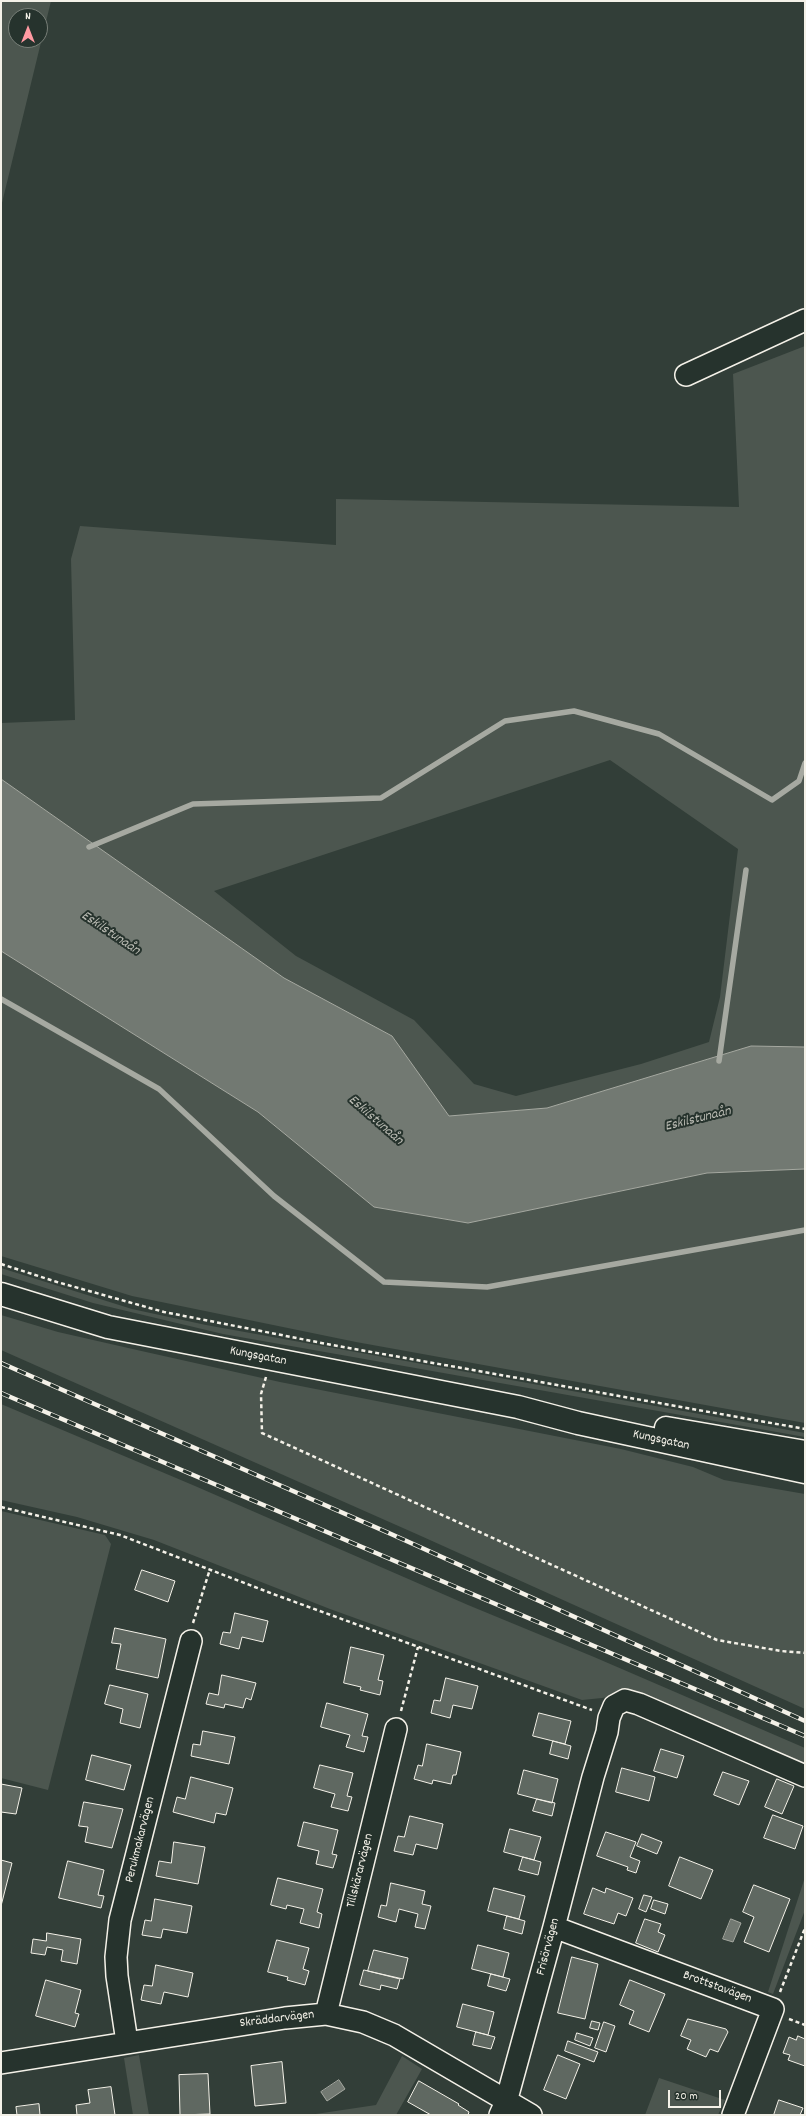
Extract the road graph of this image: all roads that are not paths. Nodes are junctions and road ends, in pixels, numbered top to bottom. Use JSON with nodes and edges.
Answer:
{"nodes":[{"id":1,"x":805,"y":320,"type":"edge"},
{"id":2,"x":686,"y":375,"type":"dead end"},
{"id":3,"x":1,"y":1294,"type":"edge"},
{"id":4,"x":518,"y":1406,"type":"junction"},
{"id":5,"x":805,"y":1452,"type":"edge"},
{"id":6,"x":805,"y":1472,"type":"edge"},
{"id":7,"x":191,"y":1641,"type":"road end"},
{"id":8,"x":396,"y":1729,"type":"road end"},
{"id":9,"x":805,"y":1776,"type":"edge"},
{"id":10,"x":554,"y":1927,"type":"junction"},
{"id":11,"x":326,"y":2014,"type":"junction"},
{"id":12,"x":127,"y":2042,"type":"junction"},
{"id":13,"x":1,"y":2063,"type":"edge"},
{"id":14,"x":503,"y":2108,"type":"edge"},
{"id":15,"x":531,"y":2115,"type":"edge"},
{"id":16,"x":733,"y":2115,"type":"edge"}],
"edges":[{"from":1,"to":2,"type":"street"},
{"from":3,"to":4,"type":"main road","name":"Kungsgatan"},
{"from":4,"to":5,"type":"main road","name":"Kungsgatan"},
{"from":4,"to":6,"type":"main road","name":"Kungsgatan"},
{"from":7,"to":12,"type":"street","name":"Perukmakarvägen"},
{"from":8,"to":11,"type":"street","name":"Tillskärarvägen"},
{"from":9,"to":10,"type":"street","name":"Frisörvägen"},
{"from":10,"to":14,"type":"street","name":"Frisörvägen"},
{"from":10,"to":16,"type":"street","name":"Brottstavägen"},
{"from":11,"to":12,"type":"street","name":"Skräddarvägen"},
{"from":11,"to":14,"type":"street","name":"Skräddarvägen"},
{"from":12,"to":13,"type":"street","name":"Skräddarvägen"},
{"from":14,"to":15,"type":"street","name":"Skräddarvägen"}]}
